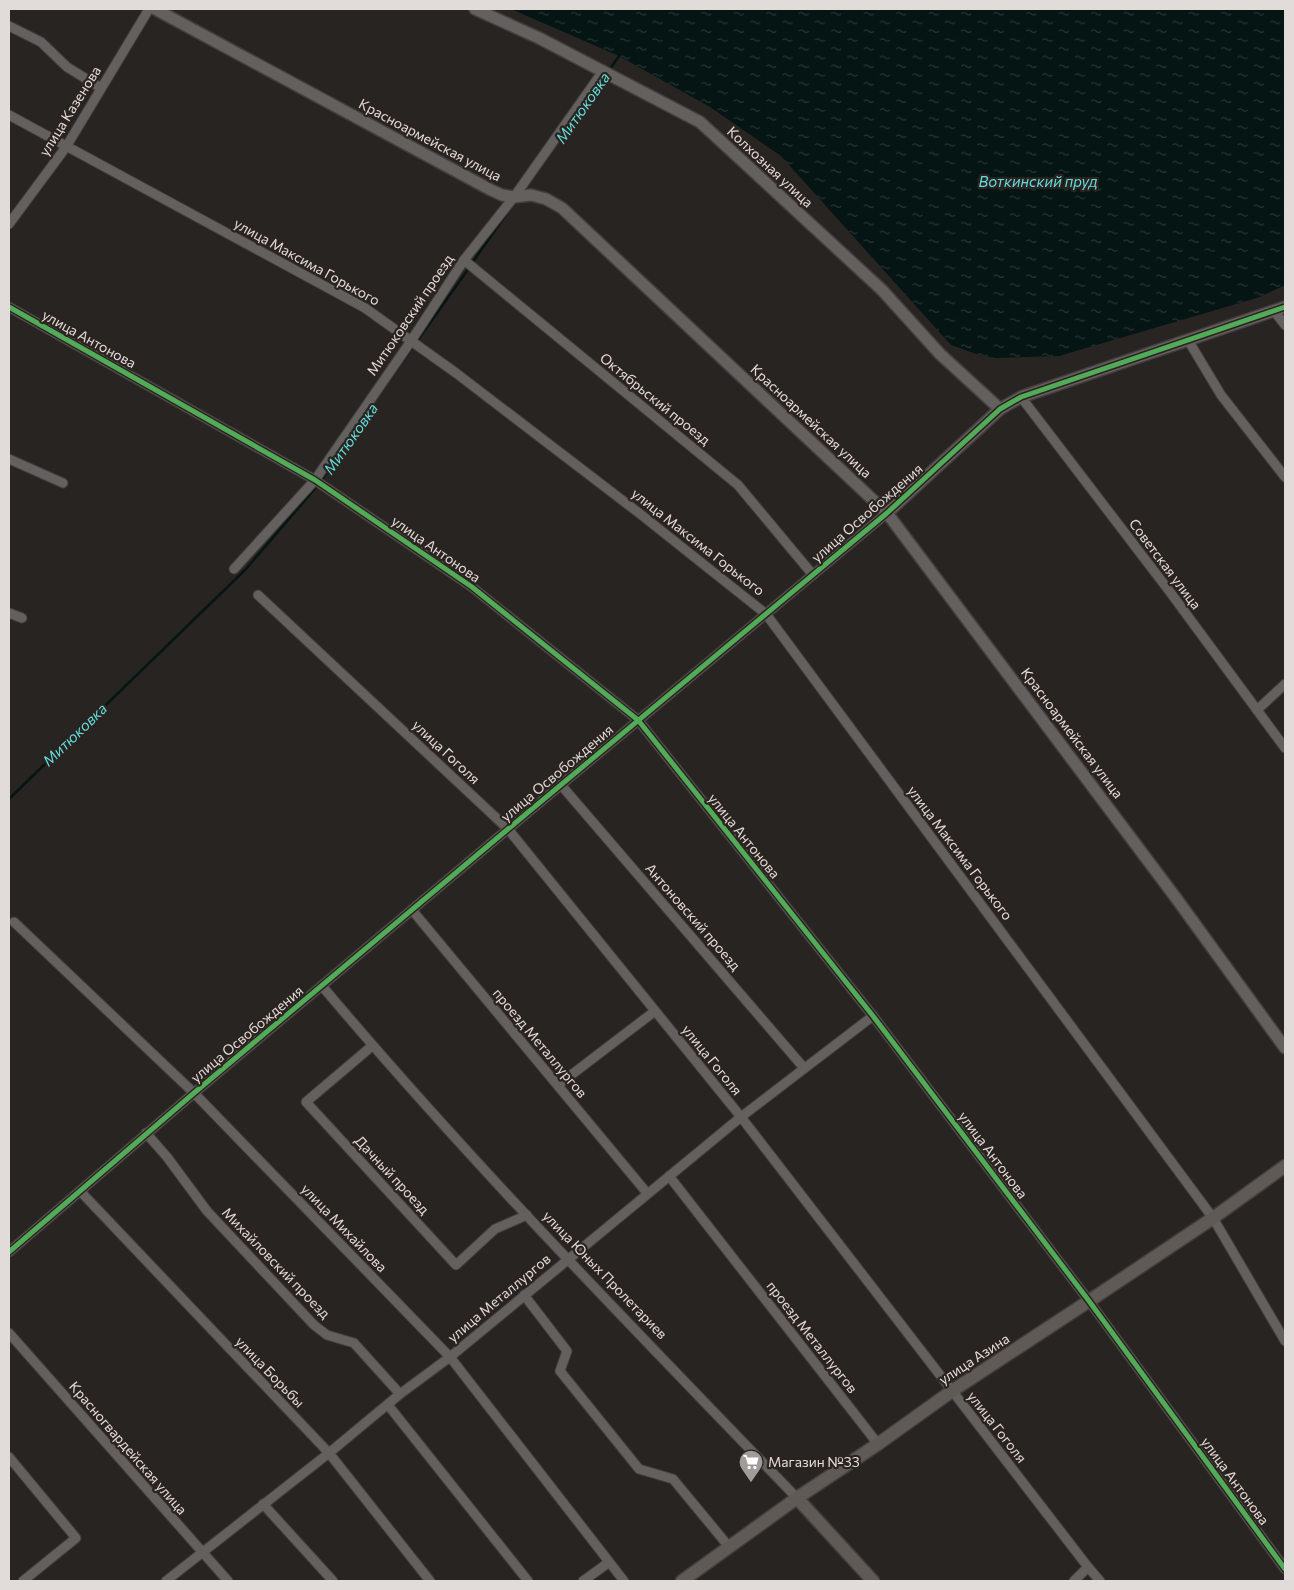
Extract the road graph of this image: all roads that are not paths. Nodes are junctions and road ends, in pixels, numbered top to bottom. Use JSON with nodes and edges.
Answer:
{"nodes":[{"id":1,"x":149,"y":9,"type":"edge"},
{"id":2,"x":155,"y":9,"type":"edge"},
{"id":3,"x":475,"y":9,"type":"edge"},
{"id":4,"x":9,"y":26,"type":"edge"},
{"id":5,"x":603,"y":71,"type":"junction"},
{"id":6,"x":102,"y":88,"type":"junction"},
{"id":7,"x":9,"y":115,"type":"edge"},
{"id":8,"x":66,"y":147,"type":"junction"},
{"id":9,"x":514,"y":197,"type":"junction"},
{"id":10,"x":9,"y":224,"type":"edge"},
{"id":11,"x":464,"y":260,"type":"junction"},
{"id":12,"x":9,"y":307,"type":"edge"},
{"id":13,"x":1285,"y":307,"type":"edge"},
{"id":14,"x":1274,"y":311,"type":"junction"},
{"id":15,"x":1285,"y":325,"type":"edge"},
{"id":16,"x":1188,"y":340,"type":"junction"},
{"id":17,"x":411,"y":341,"type":"junction"},
{"id":18,"x":1021,"y":397,"type":"junction"},
{"id":19,"x":1000,"y":409,"type":"junction"},
{"id":20,"x":9,"y":458,"type":"edge"},
{"id":21,"x":1285,"y":477,"type":"edge"},
{"id":22,"x":315,"y":480,"type":"junction"},
{"id":23,"x":63,"y":484,"type":"dead end"},
{"id":24,"x":887,"y":513,"type":"junction"},
{"id":25,"x":234,"y":569,"type":"dead end"},
{"id":26,"x":813,"y":575,"type":"junction"},
{"id":27,"x":258,"y":595,"type":"dead end"},
{"id":28,"x":9,"y":612,"type":"edge"},
{"id":29,"x":766,"y":614,"type":"junction"},
{"id":30,"x":22,"y":618,"type":"dead end"},
{"id":31,"x":1285,"y":684,"type":"edge"},
{"id":32,"x":1257,"y":710,"type":"junction"},
{"id":33,"x":638,"y":720,"type":"junction"},
{"id":34,"x":1285,"y":748,"type":"edge"},
{"id":35,"x":561,"y":785,"type":"junction"},
{"id":36,"x":508,"y":829,"type":"junction"},
{"id":37,"x":412,"y":910,"type":"junction"},
{"id":38,"x":14,"y":922,"type":"dead end"},
{"id":39,"x":322,"y":986,"type":"junction"},
{"id":40,"x":655,"y":1011,"type":"junction"},
{"id":41,"x":873,"y":1016,"type":"junction"},
{"id":42,"x":372,"y":1046,"type":"junction"},
{"id":43,"x":1285,"y":1048,"type":"edge"},
{"id":44,"x":804,"y":1068,"type":"junction"},
{"id":45,"x":558,"y":1085,"type":"junction"},
{"id":46,"x":194,"y":1093,"type":"junction"},
{"id":47,"x":741,"y":1117,"type":"junction"},
{"id":48,"x":146,"y":1133,"type":"junction"},
{"id":49,"x":1285,"y":1166,"type":"edge"},
{"id":50,"x":670,"y":1176,"type":"junction"},
{"id":51,"x":80,"y":1192,"type":"junction"},
{"id":52,"x":648,"y":1193,"type":"junction"},
{"id":53,"x":527,"y":1216,"type":"junction"},
{"id":54,"x":1213,"y":1218,"type":"junction"},
{"id":55,"x":9,"y":1252,"type":"edge"},
{"id":56,"x":568,"y":1258,"type":"junction"},
{"id":57,"x":524,"y":1295,"type":"junction"},
{"id":58,"x":1089,"y":1301,"type":"junction"},
{"id":59,"x":9,"y":1333,"type":"edge"},
{"id":60,"x":1285,"y":1341,"type":"edge"},
{"id":61,"x":450,"y":1357,"type":"junction"},
{"id":62,"x":952,"y":1391,"type":"junction"},
{"id":63,"x":400,"y":1394,"type":"junction"},
{"id":64,"x":388,"y":1405,"type":"junction"},
{"id":65,"x":878,"y":1444,"type":"junction"},
{"id":66,"x":329,"y":1453,"type":"junction"},
{"id":67,"x":9,"y":1457,"type":"edge"},
{"id":68,"x":797,"y":1498,"type":"junction"},
{"id":69,"x":263,"y":1504,"type":"junction"},
{"id":70,"x":730,"y":1548,"type":"junction"},
{"id":71,"x":203,"y":1554,"type":"junction"},
{"id":72,"x":608,"y":1562,"type":"junction"},
{"id":73,"x":1088,"y":1567,"type":"junction"},
{"id":74,"x":1285,"y":1568,"type":"edge"},
{"id":75,"x":23,"y":1581,"type":"edge"},
{"id":76,"x":166,"y":1581,"type":"edge"},
{"id":77,"x":228,"y":1581,"type":"edge"},
{"id":78,"x":333,"y":1581,"type":"edge"},
{"id":79,"x":430,"y":1581,"type":"edge"},
{"id":80,"x":528,"y":1581,"type":"edge"},
{"id":81,"x":583,"y":1581,"type":"edge"},
{"id":82,"x":624,"y":1581,"type":"edge"},
{"id":83,"x":682,"y":1581,"type":"edge"},
{"id":84,"x":873,"y":1581,"type":"edge"},
{"id":85,"x":1074,"y":1581,"type":"edge"},
{"id":86,"x":1100,"y":1581,"type":"edge"}],
"edges":[{"from":1,"to":6,"type":"street","name":"улица Казенова"},
{"from":2,"to":9,"type":"street","name":"Красноармейская улица"},
{"from":3,"to":5,"type":"street","name":"Колхозная улица"},
{"from":4,"to":6,"type":"street"},
{"from":5,"to":9,"type":"street","name":"Митюковский проезд"},
{"from":5,"to":19,"type":"street","name":"Колхозная улица"},
{"from":6,"to":8,"type":"street","name":"улица Казенова"},
{"from":7,"to":8,"type":"street","name":"улица Максима Горького"},
{"from":8,"to":10,"type":"street","name":"улица Казенова"},
{"from":8,"to":17,"type":"street","name":"улица Максима Горького"},
{"from":9,"to":11,"type":"street","name":"Митюковский проезд"},
{"from":9,"to":24,"type":"street","name":"Красноармейская улица"},
{"from":11,"to":17,"type":"street","name":"Митюковский проезд"},
{"from":11,"to":26,"type":"street","name":"Октябрьский проезд"},
{"from":12,"to":22,"type":"street","name":"улица Антонова"},
{"from":13,"to":14,"type":"street","name":"улица Освобождения"},
{"from":14,"to":15,"type":"street"},
{"from":14,"to":16,"type":"street","name":"улица Освобождения"},
{"from":16,"to":18,"type":"street","name":"улица Освобождения"},
{"from":16,"to":21,"type":"street"},
{"from":17,"to":22,"type":"street","name":"Митюковский проезд"},
{"from":17,"to":29,"type":"street","name":"улица Максима Горького"},
{"from":18,"to":19,"type":"street","name":"улица Освобождения"},
{"from":18,"to":32,"type":"street","name":"Советская улица"},
{"from":19,"to":24,"type":"street","name":"улица Освобождения"},
{"from":20,"to":23,"type":"street"},
{"from":22,"to":25,"type":"street","name":"Митюковский проезд"},
{"from":22,"to":33,"type":"street","name":"улица Антонова"},
{"from":24,"to":26,"type":"street","name":"улица Освобождения"},
{"from":24,"to":43,"type":"street","name":"Красноармейская улица"},
{"from":26,"to":29,"type":"street","name":"улица Освобождения"},
{"from":27,"to":36,"type":"street","name":"улица Гоголя"},
{"from":28,"to":30,"type":"street"},
{"from":29,"to":33,"type":"street","name":"улица Освобождения"},
{"from":29,"to":54,"type":"street","name":"улица Максима Горького"},
{"from":31,"to":32,"type":"street"},
{"from":32,"to":34,"type":"street","name":"Советская улица"},
{"from":33,"to":35,"type":"street","name":"улица Освобождения"},
{"from":33,"to":41,"type":"street","name":"улица Антонова"},
{"from":35,"to":36,"type":"street","name":"улица Освобождения"},
{"from":35,"to":44,"type":"street","name":"Антоновский проезд"},
{"from":36,"to":37,"type":"street","name":"улица Освобождения"},
{"from":36,"to":40,"type":"street","name":"улица Гоголя"},
{"from":37,"to":39,"type":"street","name":"улица Освобождения"},
{"from":37,"to":45,"type":"street","name":"проезд Металлургов"},
{"from":38,"to":46,"type":"street","name":"улица Михайлова"},
{"from":39,"to":42,"type":"street","name":"улица Юных Пролетариев"},
{"from":39,"to":46,"type":"street","name":"улица Освобождения"},
{"from":40,"to":45,"type":"street"},
{"from":40,"to":47,"type":"street","name":"улица Гоголя"},
{"from":41,"to":44,"type":"street","name":"улица Металлургов"},
{"from":41,"to":58,"type":"street","name":"улица Антонова"},
{"from":42,"to":53,"type":"street","name":"улица Юных Пролетариев"},
{"from":42,"to":53,"type":"street","name":"Дачный проезд"},
{"from":44,"to":47,"type":"street","name":"улица Металлургов"},
{"from":45,"to":52,"type":"street","name":"проезд Металлургов"},
{"from":46,"to":48,"type":"street","name":"улица Освобождения"},
{"from":46,"to":61,"type":"street","name":"улица Михайлова"},
{"from":47,"to":50,"type":"street","name":"улица Металлургов"},
{"from":47,"to":62,"type":"street","name":"улица Гоголя"},
{"from":48,"to":51,"type":"street","name":"улица Освобождения"},
{"from":48,"to":63,"type":"street","name":"Михайловский проезд"},
{"from":49,"to":54,"type":"main road","name":"улица Азина"},
{"from":50,"to":52,"type":"street","name":"улица Металлургов"},
{"from":50,"to":65,"type":"street","name":"проезд Металлургов"},
{"from":51,"to":55,"type":"street","name":"улица Освобождения"},
{"from":51,"to":66,"type":"street","name":"улица Борьбы"},
{"from":52,"to":56,"type":"street","name":"улица Металлургов"},
{"from":53,"to":56,"type":"street","name":"улица Юных Пролетариев"},
{"from":54,"to":58,"type":"main road","name":"улица Азина"},
{"from":54,"to":60,"type":"street","name":"улица Максима Горького"},
{"from":56,"to":57,"type":"street","name":"улица Металлургов"},
{"from":56,"to":68,"type":"street","name":"улица Юных Пролетариев"},
{"from":57,"to":61,"type":"street","name":"улица Металлургов"},
{"from":57,"to":70,"type":"street"},
{"from":58,"to":62,"type":"main road","name":"улица Азина"},
{"from":58,"to":74,"type":"street","name":"улица Антонова"},
{"from":59,"to":71,"type":"street","name":"Красногвардейская улица"},
{"from":61,"to":63,"type":"street","name":"улица Металлургов"},
{"from":61,"to":72,"type":"street","name":"улица Михайлова"},
{"from":62,"to":65,"type":"main road","name":"улица Азина"},
{"from":62,"to":73,"type":"street","name":"улица Гоголя"},
{"from":63,"to":64,"type":"street","name":"улица Металлургов"},
{"from":64,"to":66,"type":"street","name":"улица Металлургов"},
{"from":64,"to":80,"type":"street"},
{"from":65,"to":68,"type":"main road","name":"улица Азина"},
{"from":66,"to":69,"type":"street","name":"улица Металлургов"},
{"from":66,"to":79,"type":"street","name":"улица Борьбы"},
{"from":67,"to":75,"type":"street"},
{"from":68,"to":70,"type":"main road","name":"улица Азина"},
{"from":68,"to":84,"type":"main road","name":"улица Юных Пролетариев"},
{"from":69,"to":71,"type":"street","name":"улица Металлургов"},
{"from":69,"to":78,"type":"street"},
{"from":70,"to":83,"type":"main road","name":"улица Азина"},
{"from":71,"to":76,"type":"street","name":"улица Металлургов"},
{"from":71,"to":77,"type":"street","name":"Красногвардейская улица"},
{"from":72,"to":81,"type":"street"},
{"from":72,"to":82,"type":"street","name":"улица Михайлова"},
{"from":73,"to":85,"type":"street"},
{"from":73,"to":86,"type":"street","name":"улица Гоголя"}]}
